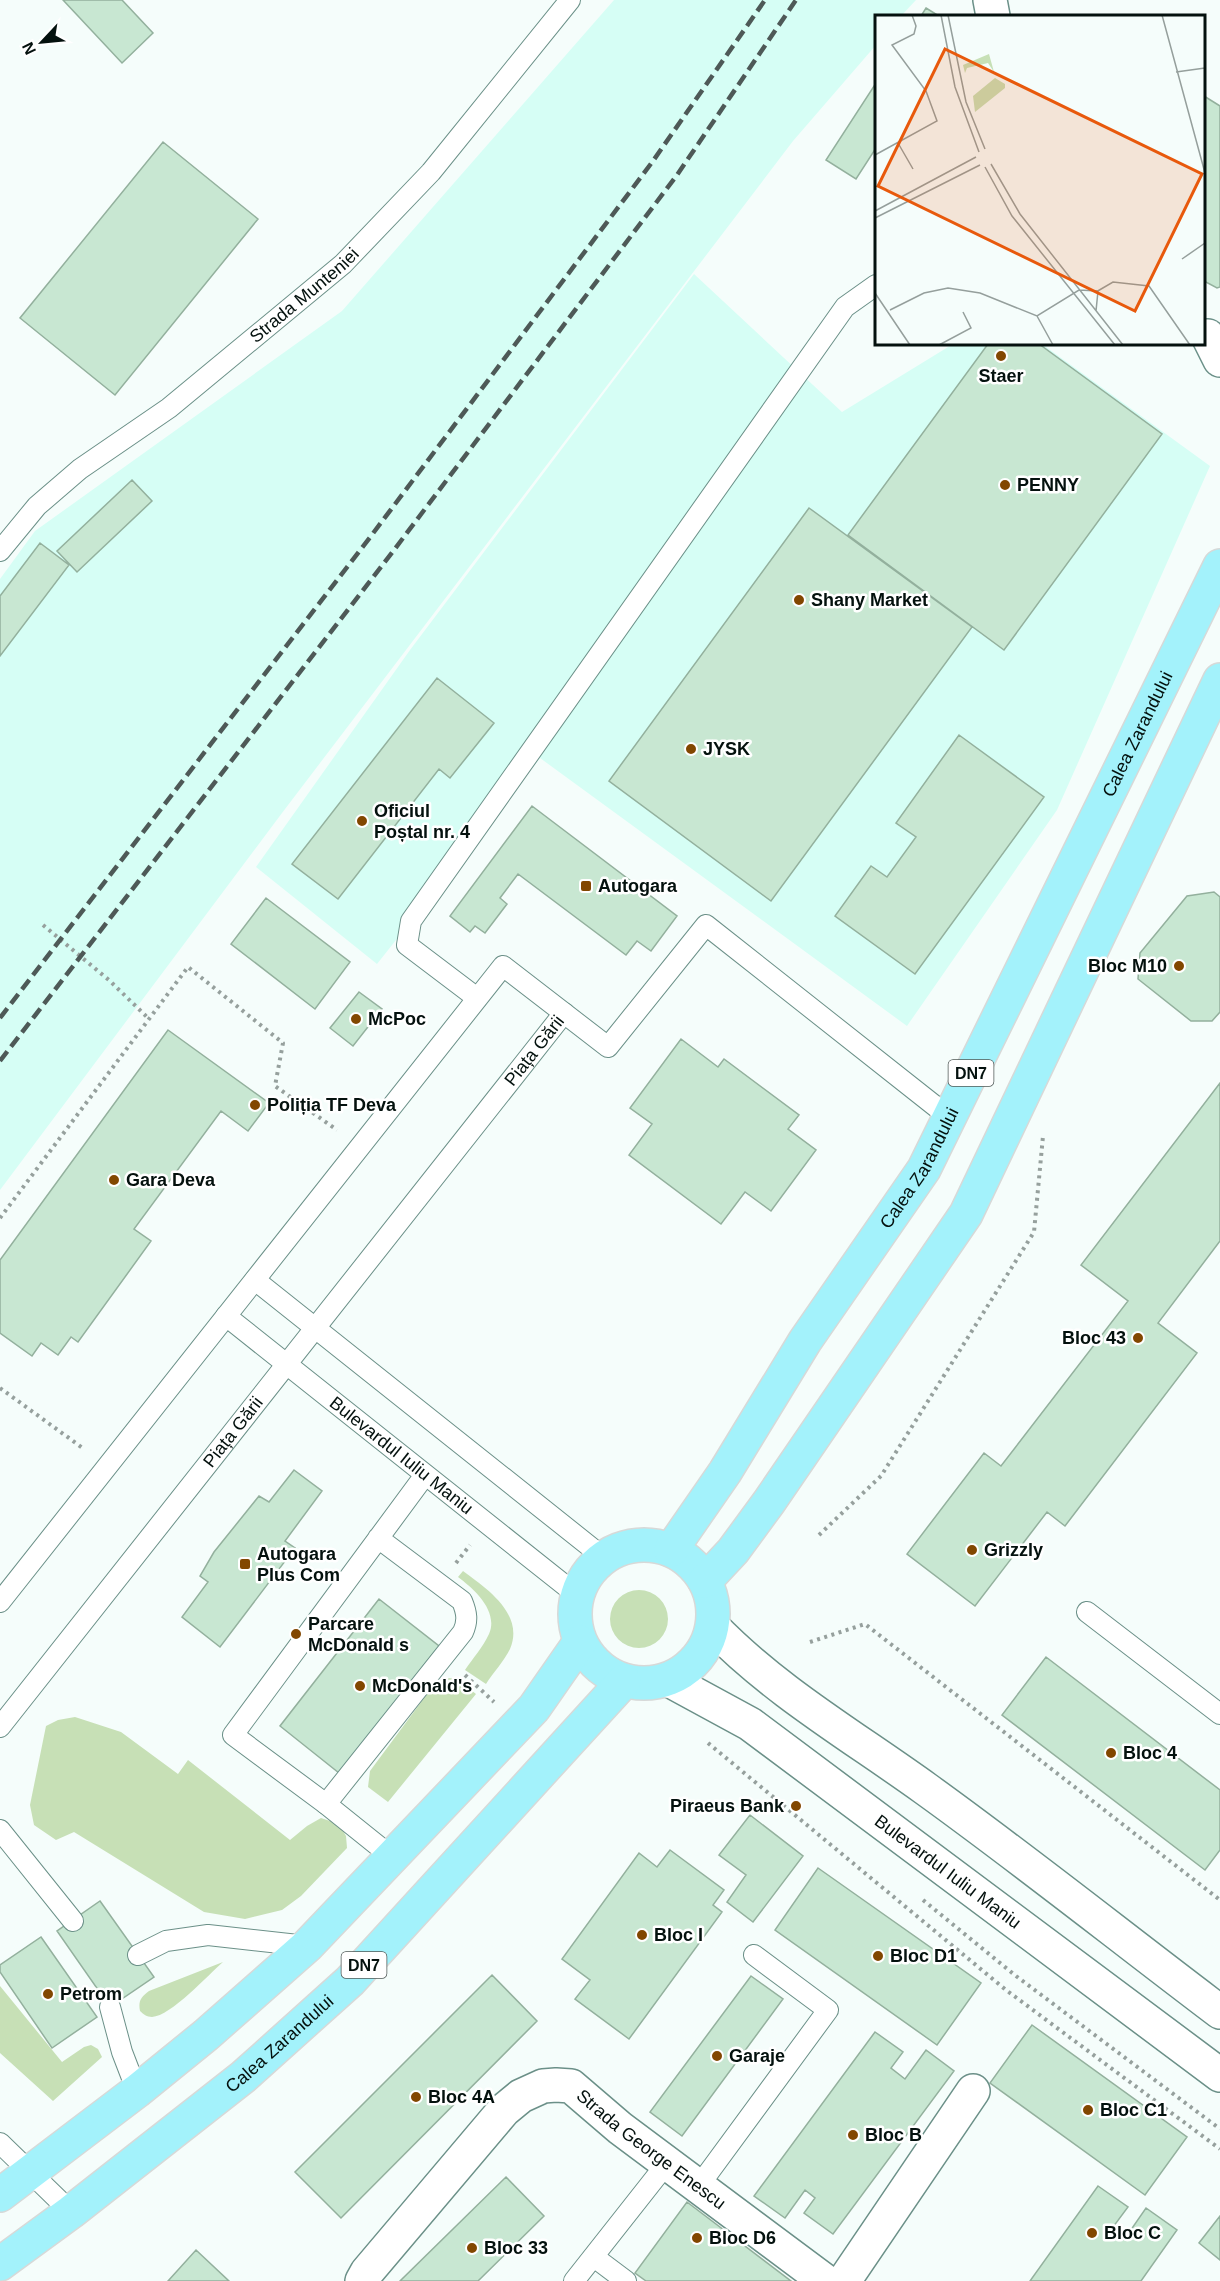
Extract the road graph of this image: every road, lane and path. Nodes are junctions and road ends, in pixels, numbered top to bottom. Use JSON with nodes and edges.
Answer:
{"nodes":[{"id":1,"x":570,"y":0,"type":"edge"},
{"id":2,"x":875,"y":286,"type":"edge"},
{"id":3,"x":0,"y":551,"type":"edge"},
{"id":4,"x":1220,"y":566,"type":"edge"},
{"id":5,"x":1220,"y":680,"type":"edge"},
{"id":6,"x":43,"y":925,"type":"dead end"},
{"id":7,"x":477,"y":998,"type":"junction"},
{"id":8,"x":564,"y":1013,"type":"junction"},
{"id":9,"x":149,"y":1019,"type":"junction"},
{"id":10,"x":949,"y":1117,"type":"junction"},
{"id":11,"x":1044,"y":1131,"type":"dead end"},
{"id":12,"x":360,"y":1146,"type":"junction"},
{"id":13,"x":0,"y":1218,"type":"edge"},
{"id":14,"x":255,"y":1280,"type":"junction"},
{"id":15,"x":226,"y":1316,"type":"junction"},
{"id":16,"x":316,"y":1328,"type":"junction"},
{"id":17,"x":286,"y":1364,"type":"junction"},
{"id":18,"x":0,"y":1388,"type":"edge"},
{"id":19,"x":108,"y":1466,"type":"junction"},
{"id":20,"x":425,"y":1475,"type":"junction"},
{"id":21,"x":487,"y":1523,"type":"junction"},
{"id":22,"x":819,"y":1535,"type":"dead end"},
{"id":23,"x":378,"y":1538,"type":"junction"},
{"id":24,"x":671,"y":1550,"type":"junction"},
{"id":25,"x":603,"y":1557,"type":"junction"},
{"id":26,"x":705,"y":1581,"type":"junction"},
{"id":27,"x":440,"y":1585,"type":"junction"},
{"id":28,"x":577,"y":1595,"type":"junction"},
{"id":29,"x":0,"y":1602,"type":"edge"},
{"id":30,"x":1087,"y":1612,"type":"dead end"},
{"id":31,"x":713,"y":1627,"type":"junction"},
{"id":32,"x":580,"y":1642,"type":"junction"},
{"id":33,"x":810,"y":1642,"type":"dead end"},
{"id":34,"x":444,"y":1656,"type":"junction"},
{"id":35,"x":669,"y":1680,"type":"junction"},
{"id":36,"x":624,"y":1681,"type":"junction"},
{"id":37,"x":1220,"y":1714,"type":"edge"},
{"id":38,"x":518,"y":1725,"type":"junction"},
{"id":39,"x":0,"y":1727,"type":"edge"},
{"id":40,"x":716,"y":1744,"type":"dead end"},
{"id":41,"x":326,"y":1804,"type":"junction"},
{"id":42,"x":0,"y":1830,"type":"edge"},
{"id":43,"x":392,"y":1857,"type":"junction"},
{"id":44,"x":916,"y":1894,"type":"dead end"},
{"id":45,"x":1220,"y":1900,"type":"edge"},
{"id":46,"x":73,"y":1921,"type":"dead end"},
{"id":47,"x":307,"y":1946,"type":"junction"},
{"id":48,"x":754,"y":1954,"type":"dead end"},
{"id":49,"x":138,"y":1955,"type":"dead end"},
{"id":50,"x":110,"y":2007,"type":"dead end"},
{"id":51,"x":1220,"y":2012,"type":"edge"},
{"id":52,"x":1220,"y":2075,"type":"edge"},
{"id":53,"x":137,"y":2091,"type":"junction"},
{"id":54,"x":973,"y":2091,"type":"dead end"},
{"id":55,"x":1220,"y":2129,"type":"edge"},
{"id":56,"x":0,"y":2143,"type":"edge"},
{"id":57,"x":1220,"y":2149,"type":"edge"},
{"id":58,"x":667,"y":2163,"type":"junction"},
{"id":59,"x":30,"y":2173,"type":"junction"},
{"id":60,"x":698,"y":2187,"type":"junction"},
{"id":61,"x":0,"y":2195,"type":"edge"},
{"id":62,"x":71,"y":2212,"type":"junction"},
{"id":63,"x":594,"y":2257,"type":"junction"},
{"id":64,"x":0,"y":2264,"type":"edge"},
{"id":65,"x":362,"y":2281,"type":"edge"},
{"id":66,"x":574,"y":2281,"type":"edge"},
{"id":67,"x":626,"y":2281,"type":"edge"},
{"id":68,"x":825,"y":2281,"type":"edge"},
{"id":69,"x":843,"y":2281,"type":"edge"}],
"edges":[{"from":1,"to":3,"type":"lane","name":"Strada Munteniei"},
{"from":2,"to":7,"type":"lane"},
{"from":4,"to":10,"type":"main road","name":"Calea Zarandului","number":"DN7"},
{"from":5,"to":26,"type":"main road"},
{"from":6,"to":9,"type":"path"},
{"from":7,"to":8,"type":"lane","name":"Piața Gării"},
{"from":7,"to":12,"type":"lane","name":"Piața Gării"},
{"from":8,"to":10,"type":"lane"},
{"from":8,"to":16,"type":"lane","name":"Piața Gării"},
{"from":9,"to":12,"type":"path"},
{"from":9,"to":13,"type":"path"},
{"from":10,"to":24,"type":"main road","name":"Calea Zarandului","number":"DN7"},
{"from":11,"to":22,"type":"path"},
{"from":12,"to":14,"type":"lane","name":"Piața Gării"},
{"from":14,"to":15,"type":"lane","name":"Piața Gării"},
{"from":14,"to":16,"type":"lane"},
{"from":15,"to":17,"type":"lane","name":"Bulevardul Iuliu Maniu"},
{"from":15,"to":19,"type":"lane","name":"Piața Gării"},
{"from":16,"to":17,"type":"lane","name":"Piața Gării"},
{"from":16,"to":25,"type":"lane"},
{"from":17,"to":20,"type":"lane","name":"Bulevardul Iuliu Maniu"},
{"from":17,"to":39,"type":"lane","name":"Piața Gării"},
{"from":18,"to":19,"type":"path"},
{"from":19,"to":29,"type":"lane","name":"Piața Gării"},
{"from":20,"to":21,"type":"lane","name":"Bulevardul Iuliu Maniu"},
{"from":20,"to":23,"type":"lane"},
{"from":21,"to":27,"type":"path"},
{"from":21,"to":28,"type":"lane","name":"Bulevardul Iuliu Maniu"},
{"from":23,"to":27,"type":"lane"},
{"from":23,"to":41,"type":"lane"},
{"from":24,"to":25,"type":"main road"},
{"from":24,"to":26,"type":"main road"},
{"from":25,"to":28,"type":"main road"},
{"from":26,"to":31,"type":"main road"},
{"from":27,"to":34,"type":"lane"},
{"from":28,"to":32,"type":"main road"},
{"from":30,"to":37,"type":"lane"},
{"from":31,"to":35,"type":"main road"},
{"from":31,"to":51,"type":"main road"},
{"from":32,"to":36,"type":"main road"},
{"from":32,"to":38,"type":"main road"},
{"from":33,"to":45,"type":"path"},
{"from":34,"to":38,"type":"path"},
{"from":34,"to":41,"type":"lane"},
{"from":35,"to":36,"type":"main road"},
{"from":35,"to":52,"type":"main road","name":"Bulevardul Iuliu Maniu"},
{"from":36,"to":62,"type":"main road","name":"Calea Zarandului","number":"DN7"},
{"from":38,"to":43,"type":"main road"},
{"from":40,"to":57,"type":"path"},
{"from":41,"to":43,"type":"lane"},
{"from":42,"to":46,"type":"lane"},
{"from":43,"to":47,"type":"main road"},
{"from":44,"to":55,"type":"path"},
{"from":47,"to":49,"type":"lane"},
{"from":47,"to":53,"type":"main road"},
{"from":48,"to":60,"type":"lane"},
{"from":50,"to":53,"type":"lane"},
{"from":53,"to":59,"type":"main road"},
{"from":54,"to":69,"type":"main road"},
{"from":56,"to":59,"type":"lane"},
{"from":58,"to":60,"type":"main road","name":"Strada George Enescu"},
{"from":58,"to":63,"type":"lane"},
{"from":58,"to":65,"type":"main road","name":"Strada George Enescu"},
{"from":59,"to":61,"type":"main road"},
{"from":59,"to":62,"type":"lane"},
{"from":60,"to":68,"type":"main road","name":"Strada George Enescu"},
{"from":62,"to":64,"type":"main road","name":"Calea Zarandului","number":"DN7"},
{"from":63,"to":66,"type":"lane"},
{"from":63,"to":67,"type":"lane"}]}
